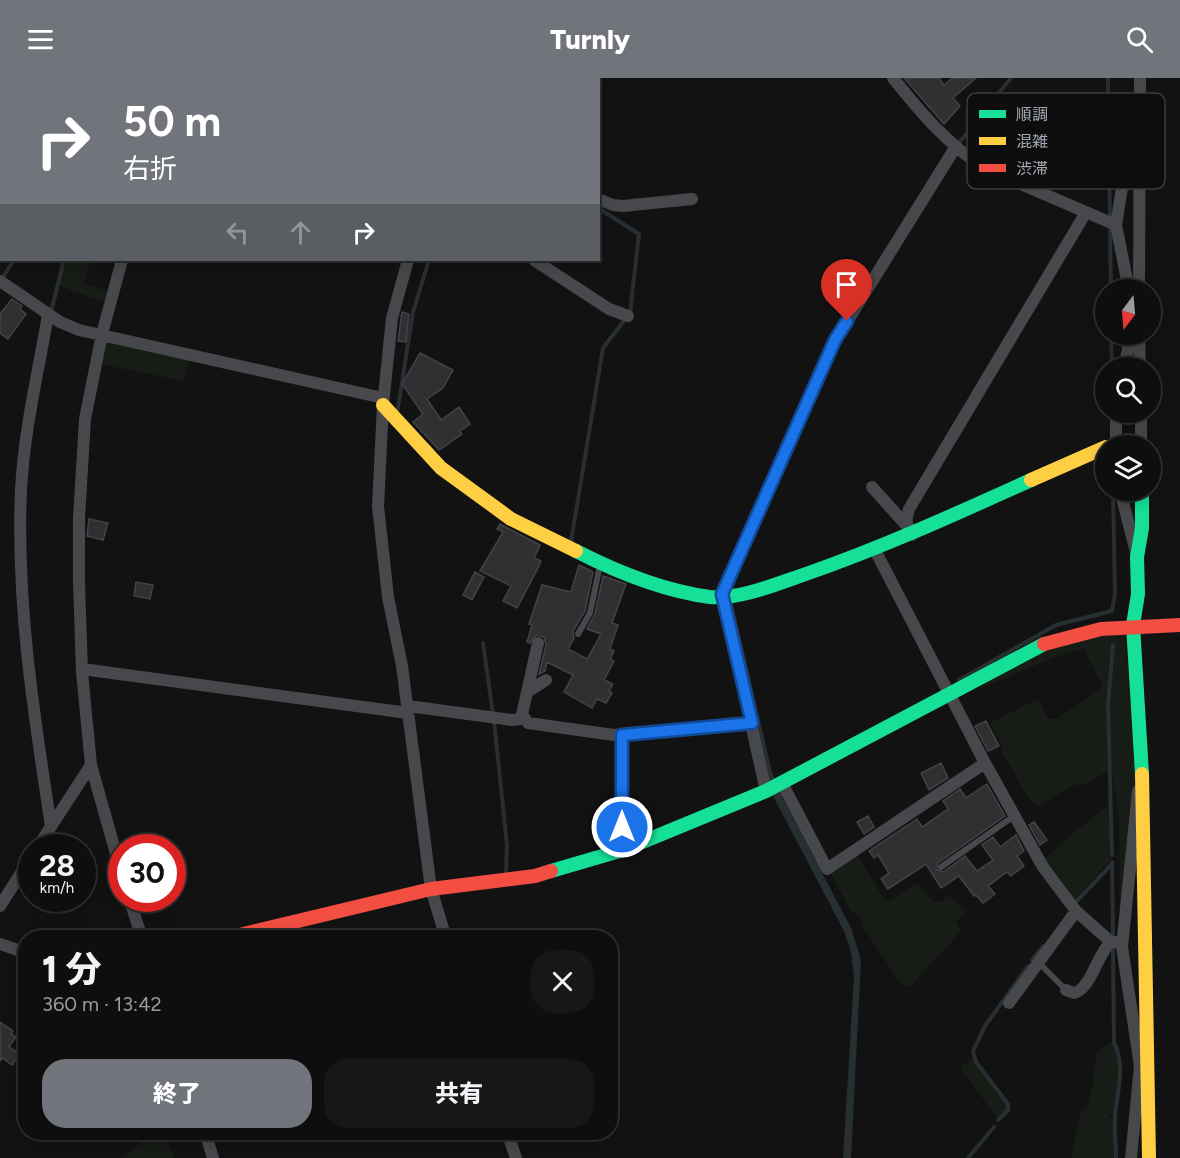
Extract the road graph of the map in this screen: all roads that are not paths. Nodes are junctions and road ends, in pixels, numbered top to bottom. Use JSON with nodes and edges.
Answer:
{"nodes":[{"id":1,"x":893,"y":78,"type":"edge"},
{"id":2,"x":955,"y":148,"type":"junction"},
{"id":3,"x":967,"y":156,"type":"edge"},
{"id":4,"x":1030,"y":189,"type":"edge"},
{"id":5,"x":1122,"y":189,"type":"edge"},
{"id":6,"x":1140,"y":189,"type":"edge"},
{"id":7,"x":692,"y":199,"type":"dead end"},
{"id":8,"x":600,"y":201,"type":"edge"},
{"id":9,"x":1085,"y":214,"type":"junction"},
{"id":10,"x":1116,"y":225,"type":"junction"},
{"id":11,"x":122,"y":261,"type":"edge"},
{"id":12,"x":408,"y":261,"type":"edge"},
{"id":13,"x":536,"y":261,"type":"edge"},
{"id":14,"x":1127,"y":279,"type":"edge"},
{"id":15,"x":1139,"y":279,"type":"edge"},
{"id":16,"x":1,"y":285,"type":"edge"},
{"id":17,"x":48,"y":315,"type":"junction"},
{"id":18,"x":628,"y":316,"type":"dead end"},
{"id":19,"x":102,"y":334,"type":"junction"},
{"id":20,"x":383,"y":401,"type":"junction"},
{"id":21,"x":1095,"y":452,"type":"edge"},
{"id":22,"x":873,"y":487,"type":"dead end"},
{"id":23,"x":1123,"y":501,"type":"edge"},
{"id":24,"x":1142,"y":501,"type":"edge"},
{"id":25,"x":910,"y":530,"type":"junction"},
{"id":26,"x":875,"y":550,"type":"junction"},
{"id":27,"x":1137,"y":557,"type":"junction"},
{"id":28,"x":601,"y":564,"type":"junction"},
{"id":29,"x":722,"y":593,"type":"junction"},
{"id":30,"x":1140,"y":625,"type":"junction"},
{"id":31,"x":1180,"y":625,"type":"edge"},
{"id":32,"x":578,"y":634,"type":"dead end"},
{"id":33,"x":538,"y":643,"type":"dead end"},
{"id":34,"x":82,"y":669,"type":"junction"},
{"id":35,"x":546,"y":680,"type":"dead end"},
{"id":36,"x":529,"y":691,"type":"junction"},
{"id":37,"x":949,"y":695,"type":"junction"},
{"id":38,"x":408,"y":710,"type":"junction"},
{"id":39,"x":524,"y":717,"type":"junction"},
{"id":40,"x":752,"y":723,"type":"junction"},
{"id":41,"x":622,"y":735,"type":"junction"},
{"id":42,"x":985,"y":763,"type":"junction"},
{"id":43,"x":91,"y":765,"type":"junction"},
{"id":44,"x":1143,"y":772,"type":"junction"},
{"id":45,"x":774,"y":787,"type":"junction"},
{"id":46,"x":1014,"y":816,"type":"junction"},
{"id":47,"x":51,"y":826,"type":"junction"},
{"id":48,"x":46,"y":834,"type":"edge"},
{"id":49,"x":110,"y":834,"type":"edge"},
{"id":50,"x":622,"y":850,"type":"junction"},
{"id":51,"x":941,"y":867,"type":"dead end"},
{"id":52,"x":18,"y":878,"type":"edge"},
{"id":53,"x":430,"y":889,"type":"junction"},
{"id":54,"x":0,"y":906,"type":"edge"},
{"id":55,"x":1076,"y":911,"type":"junction"},
{"id":56,"x":134,"y":912,"type":"edge"},
{"id":57,"x":139,"y":930,"type":"edge"},
{"id":58,"x":260,"y":930,"type":"edge"},
{"id":59,"x":443,"y":930,"type":"edge"},
{"id":60,"x":1117,"y":942,"type":"junction"},
{"id":61,"x":0,"y":944,"type":"edge"},
{"id":62,"x":18,"y":950,"type":"edge"},
{"id":63,"x":1038,"y":961,"type":"junction"},
{"id":64,"x":1066,"y":990,"type":"joint"},
{"id":65,"x":1008,"y":1003,"type":"dead end"},
{"id":66,"x":1144,"y":1066,"type":"junction"},
{"id":67,"x":207,"y":1140,"type":"edge"},
{"id":68,"x":510,"y":1140,"type":"edge"},
{"id":69,"x":213,"y":1158,"type":"edge"},
{"id":70,"x":516,"y":1158,"type":"edge"},
{"id":71,"x":1131,"y":1158,"type":"edge"},
{"id":72,"x":1149,"y":1158,"type":"edge"}],
"edges":[{"from":1,"to":2,"type":"street"},
{"from":2,"to":3,"type":"street"},
{"from":2,"to":29,"type":"street"},
{"from":4,"to":9,"type":"street"},
{"from":5,"to":10,"type":"street"},
{"from":6,"to":15,"type":"street"},
{"from":7,"to":8,"type":"street"},
{"from":9,"to":10,"type":"street"},
{"from":9,"to":25,"type":"street"},
{"from":10,"to":14,"type":"street"},
{"from":11,"to":19,"type":"street"},
{"from":12,"to":20,"type":"street"},
{"from":13,"to":18,"type":"street"},
{"from":16,"to":17,"type":"street"},
{"from":17,"to":19,"type":"street"},
{"from":17,"to":47,"type":"street"},
{"from":19,"to":20,"type":"street"},
{"from":19,"to":34,"type":"street"},
{"from":20,"to":28,"type":"street"},
{"from":20,"to":38,"type":"street"},
{"from":21,"to":25,"type":"street"},
{"from":22,"to":25,"type":"street"},
{"from":23,"to":27,"type":"street"},
{"from":24,"to":27,"type":"street"},
{"from":25,"to":26,"type":"street"},
{"from":26,"to":29,"type":"street"},
{"from":26,"to":37,"type":"street"},
{"from":27,"to":30,"type":"street"},
{"from":28,"to":29,"type":"street"},
{"from":28,"to":32,"type":"lane"},
{"from":29,"to":40,"type":"street"},
{"from":30,"to":31,"type":"street"},
{"from":30,"to":37,"type":"street"},
{"from":30,"to":44,"type":"street"},
{"from":33,"to":36,"type":"street"},
{"from":34,"to":38,"type":"street"},
{"from":34,"to":43,"type":"street"},
{"from":35,"to":36,"type":"street"},
{"from":36,"to":39,"type":"street"},
{"from":37,"to":42,"type":"street"},
{"from":37,"to":45,"type":"street"},
{"from":38,"to":39,"type":"street"},
{"from":38,"to":53,"type":"street"},
{"from":39,"to":41,"type":"street"},
{"from":40,"to":41,"type":"street"},
{"from":40,"to":45,"type":"street"},
{"from":41,"to":50,"type":"street"},
{"from":42,"to":45,"type":"street"},
{"from":42,"to":46,"type":"street"},
{"from":43,"to":47,"type":"street"},
{"from":43,"to":49,"type":"street"},
{"from":44,"to":60,"type":"street"},
{"from":44,"to":66,"type":"street"},
{"from":45,"to":50,"type":"street"},
{"from":46,"to":51,"type":"lane"},
{"from":46,"to":55,"type":"street"},
{"from":47,"to":48,"type":"street"},
{"from":50,"to":53,"type":"street"},
{"from":52,"to":54,"type":"street"},
{"from":53,"to":58,"type":"street"},
{"from":53,"to":59,"type":"street"},
{"from":55,"to":60,"type":"street"},
{"from":55,"to":63,"type":"street"},
{"from":56,"to":57,"type":"street"},
{"from":60,"to":64,"type":"street"},
{"from":60,"to":66,"type":"street"},
{"from":61,"to":62,"type":"street"},
{"from":63,"to":64,"type":"lane"},
{"from":63,"to":65,"type":"street"},
{"from":66,"to":71,"type":"street"},
{"from":66,"to":72,"type":"street"},
{"from":67,"to":69,"type":"street"},
{"from":68,"to":70,"type":"street"}]}
